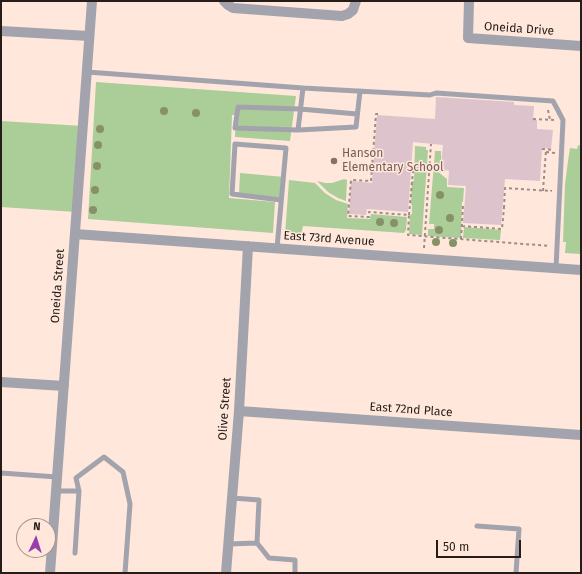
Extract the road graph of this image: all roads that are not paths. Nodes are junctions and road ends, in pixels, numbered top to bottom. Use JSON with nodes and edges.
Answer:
{"nodes":[{"id":1,"x":92,"y":1,"type":"edge"},
{"id":2,"x":224,"y":1,"type":"edge"},
{"id":3,"x":356,"y":1,"type":"edge"},
{"id":4,"x":469,"y":1,"type":"edge"},
{"id":5,"x":1,"y":31,"type":"edge"},
{"id":6,"x":89,"y":36,"type":"junction"},
{"id":7,"x":581,"y":46,"type":"edge"},
{"id":8,"x":87,"y":72,"type":"junction"},
{"id":9,"x":303,"y":88,"type":"junction"},
{"id":10,"x":360,"y":91,"type":"junction"},
{"id":11,"x":300,"y":109,"type":"junction"},
{"id":12,"x":357,"y":114,"type":"junction"},
{"id":13,"x":298,"y":130,"type":"junction"},
{"id":14,"x":281,"y":200,"type":"junction"},
{"id":15,"x":75,"y":234,"type":"junction"},
{"id":16,"x":248,"y":246,"type":"junction"},
{"id":17,"x":277,"y":248,"type":"junction"},
{"id":18,"x":556,"y":268,"type":"junction"},
{"id":19,"x":581,"y":270,"type":"edge"},
{"id":20,"x":1,"y":382,"type":"edge"},
{"id":21,"x":64,"y":386,"type":"junction"},
{"id":22,"x":239,"y":411,"type":"junction"},
{"id":23,"x":581,"y":435,"type":"edge"},
{"id":24,"x":1,"y":473,"type":"edge"},
{"id":25,"x":57,"y":477,"type":"junction"},
{"id":26,"x":56,"y":491,"type":"junction"},
{"id":27,"x":79,"y":491,"type":"junction"},
{"id":28,"x":232,"y":498,"type":"junction"},
{"id":29,"x":477,"y":526,"type":"dead end"},
{"id":30,"x":257,"y":543,"type":"junction"},
{"id":31,"x":228,"y":544,"type":"junction"},
{"id":32,"x":75,"y":553,"type":"dead end"},
{"id":33,"x":50,"y":573,"type":"edge"},
{"id":34,"x":125,"y":573,"type":"edge"},
{"id":35,"x":226,"y":573,"type":"edge"},
{"id":36,"x":295,"y":573,"type":"edge"},
{"id":37,"x":516,"y":573,"type":"edge"}],
"edges":[{"from":1,"to":6,"type":"street","name":"Oneida Street"},
{"from":2,"to":3,"type":"street"},
{"from":4,"to":7,"type":"street","name":"Oneida Drive"},
{"from":5,"to":6,"type":"street"},
{"from":6,"to":8,"type":"street","name":"Oneida Street"},
{"from":8,"to":9,"type":"lane"},
{"from":8,"to":15,"type":"street","name":"Oneida Street"},
{"from":9,"to":10,"type":"lane"},
{"from":9,"to":11,"type":"lane"},
{"from":10,"to":12,"type":"lane"},
{"from":10,"to":18,"type":"lane"},
{"from":11,"to":12,"type":"lane"},
{"from":11,"to":13,"type":"lane"},
{"from":11,"to":13,"type":"lane"},
{"from":12,"to":13,"type":"lane"},
{"from":14,"to":14,"type":"lane"},
{"from":14,"to":17,"type":"lane"},
{"from":15,"to":16,"type":"street","name":"East 73rd Avenue"},
{"from":15,"to":21,"type":"street","name":"Oneida Street"},
{"from":16,"to":17,"type":"street","name":"East 73rd Avenue"},
{"from":16,"to":22,"type":"street","name":"Olive Street"},
{"from":17,"to":18,"type":"street","name":"East 73rd Avenue"},
{"from":18,"to":19,"type":"street","name":"East 73rd Avenue"},
{"from":20,"to":21,"type":"street"},
{"from":21,"to":25,"type":"street","name":"Oneida Street"},
{"from":22,"to":23,"type":"street","name":"East 72nd Place"},
{"from":22,"to":28,"type":"street","name":"Olive Street"},
{"from":24,"to":25,"type":"lane"},
{"from":25,"to":26,"type":"street","name":"Oneida Street"},
{"from":26,"to":27,"type":"lane"},
{"from":26,"to":33,"type":"street","name":"Oneida Street"},
{"from":27,"to":32,"type":"lane"},
{"from":27,"to":34,"type":"lane"},
{"from":28,"to":30,"type":"lane"},
{"from":28,"to":31,"type":"street","name":"Olive Street"},
{"from":29,"to":37,"type":"lane"},
{"from":30,"to":31,"type":"lane"},
{"from":30,"to":36,"type":"lane"},
{"from":31,"to":35,"type":"street","name":"Olive Street"}]}
